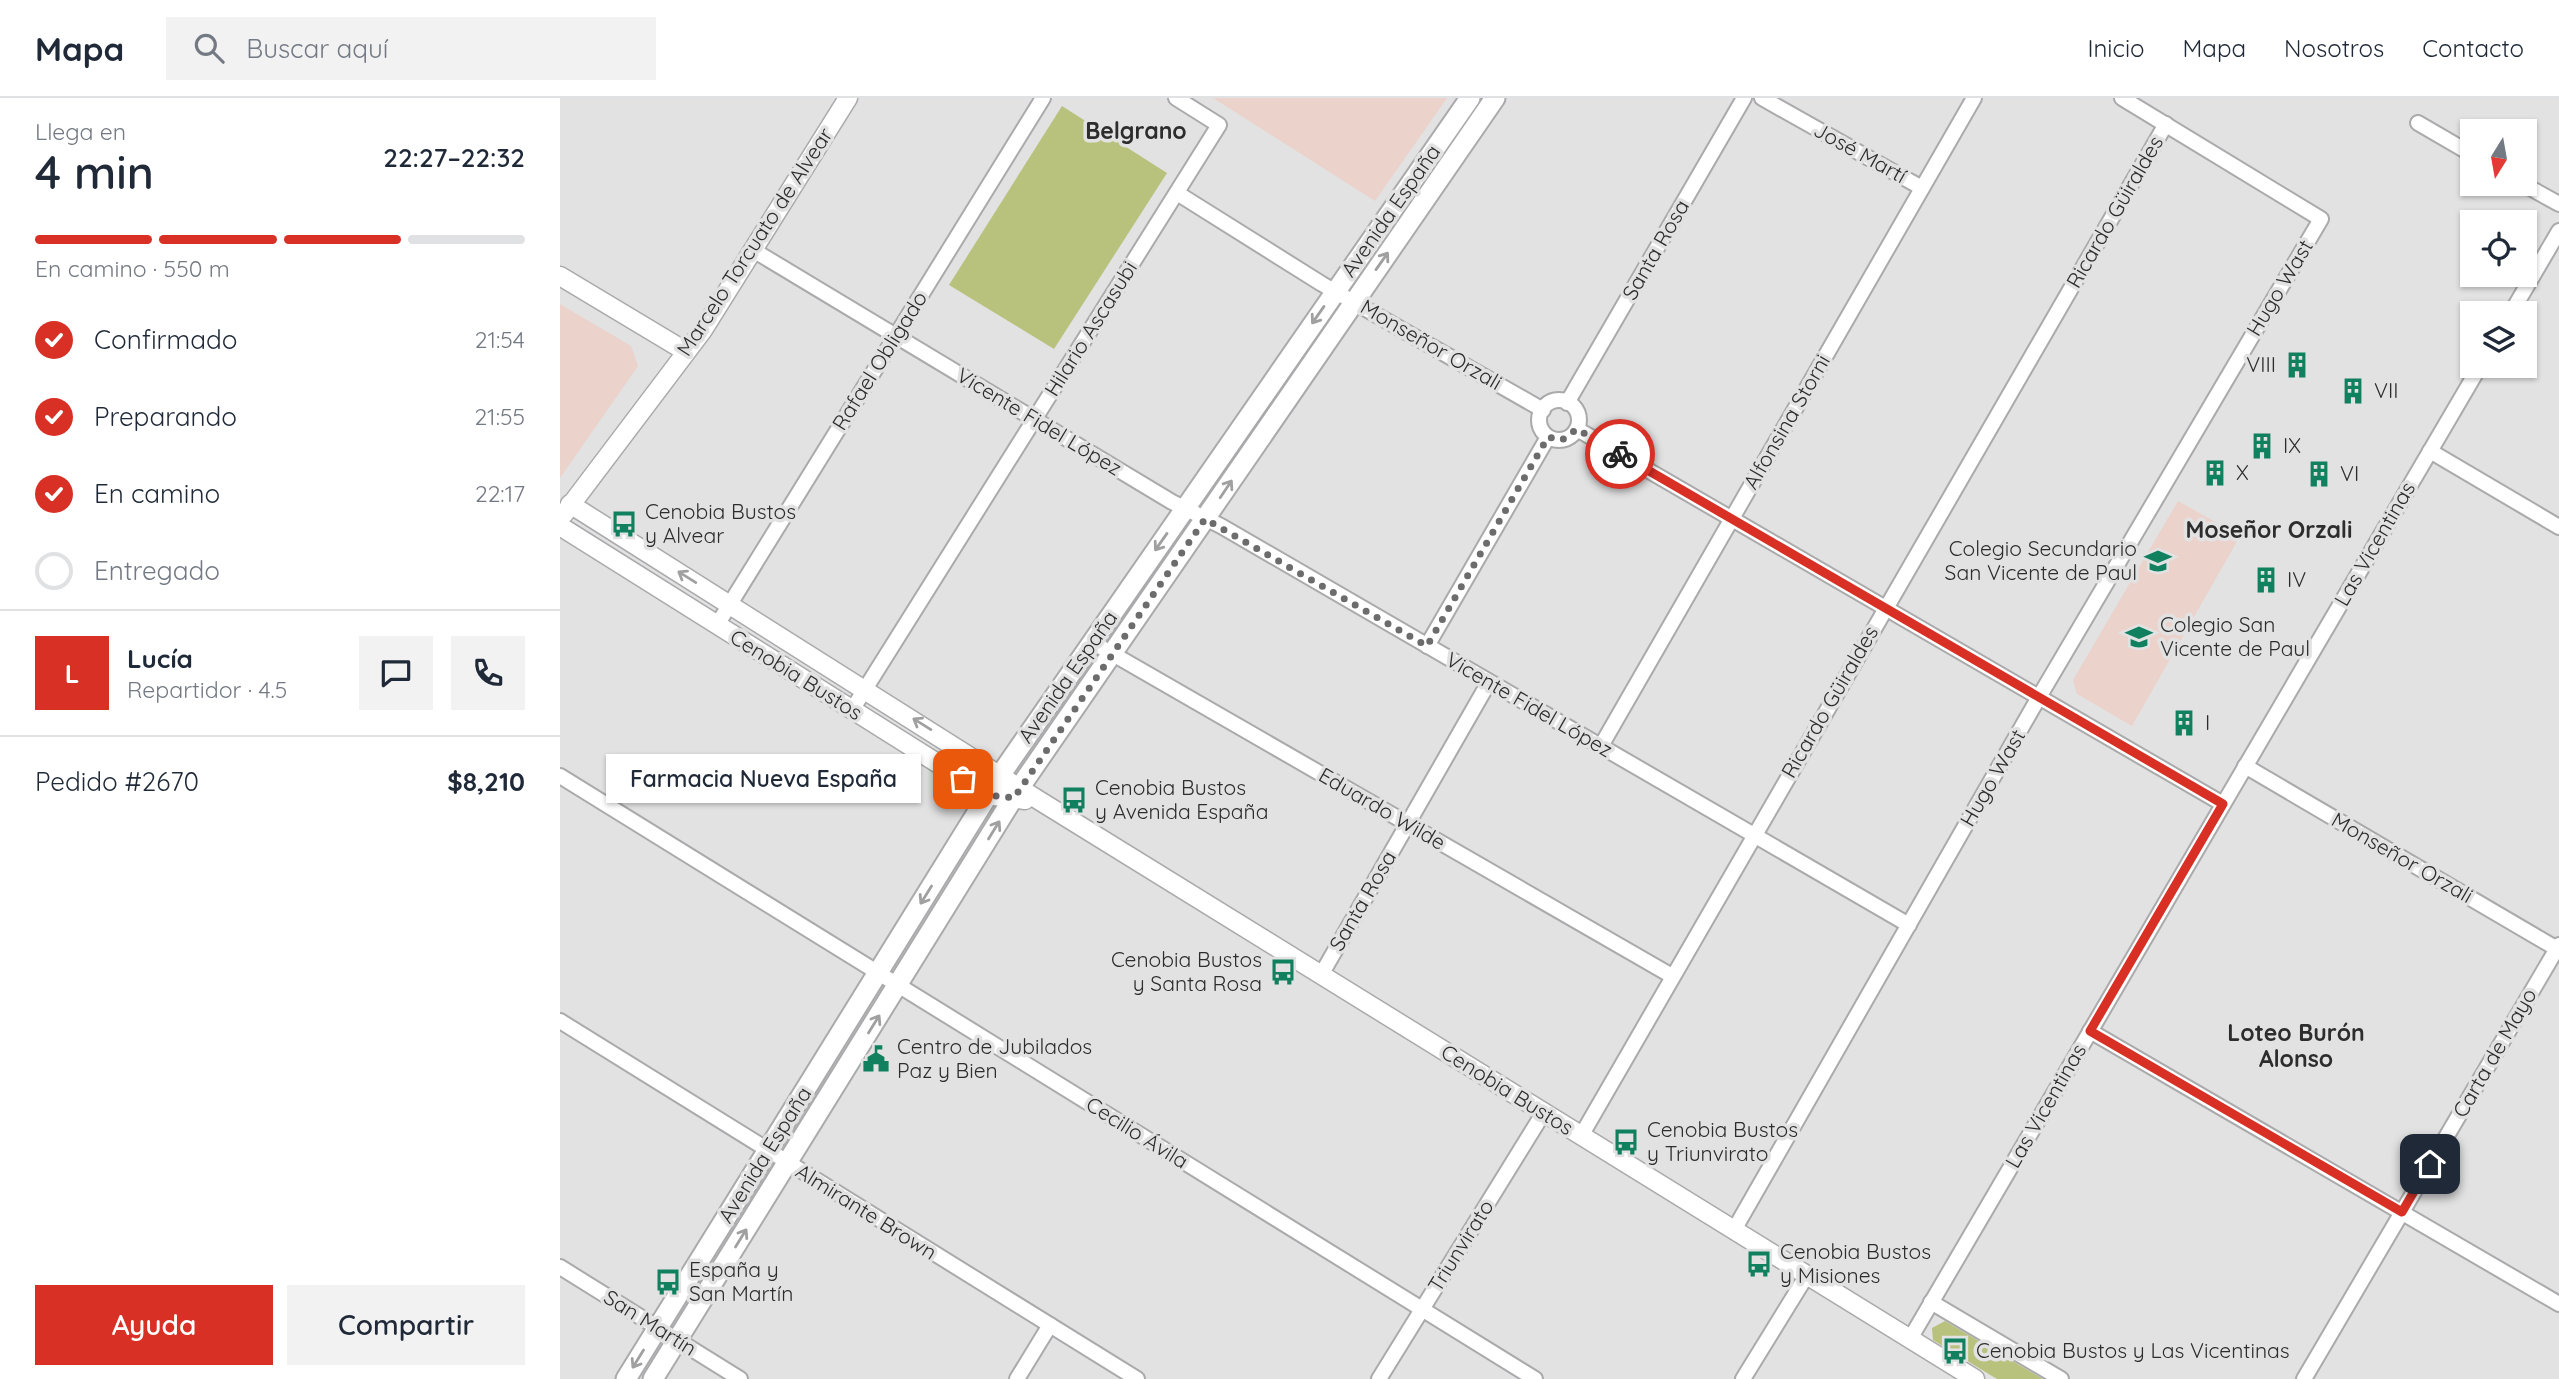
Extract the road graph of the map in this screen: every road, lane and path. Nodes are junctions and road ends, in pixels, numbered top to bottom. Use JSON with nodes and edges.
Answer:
{"nodes":[{"id":1,"x":848,"y":98,"type":"edge"},
{"id":2,"x":1043,"y":98,"type":"edge"},
{"id":3,"x":1175,"y":98,"type":"edge"},
{"id":4,"x":1469,"y":98,"type":"edge"},
{"id":5,"x":1495,"y":98,"type":"edge"},
{"id":6,"x":1744,"y":98,"type":"edge"},
{"id":7,"x":1762,"y":98,"type":"edge"},
{"id":8,"x":1974,"y":98,"type":"edge"},
{"id":9,"x":2122,"y":98,"type":"edge"},
{"id":10,"x":2418,"y":123,"type":"dead end"},
{"id":11,"x":2166,"y":124,"type":"junction"},
{"id":12,"x":2460,"y":147,"type":"edge"},
{"id":13,"x":1922,"y":188,"type":"junction"},
{"id":14,"x":2538,"y":192,"type":"edge"},
{"id":15,"x":1177,"y":193,"type":"junction"},
{"id":16,"x":2559,"y":204,"type":"edge"},
{"id":17,"x":2559,"y":231,"type":"edge"},
{"id":18,"x":752,"y":250,"type":"junction"},
{"id":19,"x":560,"y":276,"type":"edge"},
{"id":20,"x":1335,"y":291,"type":"junction"},
{"id":21,"x":1355,"y":301,"type":"junction"},
{"id":22,"x":2518,"y":301,"type":"edge"},
{"id":23,"x":895,"y":336,"type":"junction"},
{"id":24,"x":685,"y":351,"type":"junction"},
{"id":25,"x":2473,"y":378,"type":"edge"},
{"id":26,"x":1567,"y":403,"type":"junction"},
{"id":27,"x":1543,"y":410,"type":"junction"},
{"id":28,"x":1034,"y":419,"type":"junction"},
{"id":29,"x":1577,"y":429,"type":"junction"},
{"id":30,"x":1548,"y":437,"type":"junction"},
{"id":31,"x":2430,"y":451,"type":"junction"},
{"id":32,"x":570,"y":503,"type":"junction"},
{"id":33,"x":1185,"y":508,"type":"junction"},
{"id":34,"x":1205,"y":519,"type":"junction"},
{"id":35,"x":1732,"y":519,"type":"junction"},
{"id":36,"x":560,"y":520,"type":"edge"},
{"id":37,"x":560,"y":526,"type":"edge"},
{"id":38,"x":2559,"y":527,"type":"edge"},
{"id":39,"x":730,"y":604,"type":"junction"},
{"id":40,"x":1885,"y":608,"type":"junction"},
{"id":41,"x":717,"y":625,"type":"junction"},
{"id":42,"x":1092,"y":642,"type":"junction"},
{"id":43,"x":1427,"y":646,"type":"junction"},
{"id":44,"x":1112,"y":654,"type":"junction"},
{"id":45,"x":1489,"y":682,"type":"junction"},
{"id":46,"x":865,"y":688,"type":"junction"},
{"id":47,"x":2039,"y":697,"type":"junction"},
{"id":48,"x":852,"y":710,"type":"junction"},
{"id":49,"x":1601,"y":747,"type":"junction"},
{"id":50,"x":2245,"y":766,"type":"junction"},
{"id":51,"x":1001,"y":774,"type":"junction"},
{"id":52,"x":560,"y":776,"type":"edge"},
{"id":53,"x":1017,"y":793,"type":"junction"},
{"id":54,"x":988,"y":795,"type":"junction"},
{"id":55,"x":2223,"y":804,"type":"junction"},
{"id":56,"x":1407,"y":824,"type":"junction"},
{"id":57,"x":1753,"y":835,"type":"junction"},
{"id":58,"x":1909,"y":925,"type":"junction"},
{"id":59,"x":2558,"y":948,"type":"edge"},
{"id":60,"x":878,"y":973,"type":"junction"},
{"id":61,"x":1321,"y":975,"type":"junction"},
{"id":62,"x":1672,"y":976,"type":"junction"},
{"id":63,"x":898,"y":985,"type":"junction"},
{"id":64,"x":560,"y":1021,"type":"edge"},
{"id":65,"x":2090,"y":1031,"type":"junction"},
{"id":66,"x":1544,"y":1112,"type":"junction"},
{"id":67,"x":1581,"y":1136,"type":"junction"},
{"id":68,"x":767,"y":1151,"type":"junction"},
{"id":69,"x":787,"y":1163,"type":"junction"},
{"id":70,"x":2402,"y":1212,"type":"junction"},
{"id":71,"x":1734,"y":1230,"type":"junction"},
{"id":72,"x":560,"y":1267,"type":"edge"},
{"id":73,"x":1807,"y":1275,"type":"junction"},
{"id":74,"x":1931,"y":1302,"type":"junction"},
{"id":75,"x":2559,"y":1304,"type":"edge"},
{"id":76,"x":1422,"y":1309,"type":"junction"},
{"id":77,"x":1050,"y":1325,"type":"junction"},
{"id":78,"x":658,"y":1328,"type":"junction"},
{"id":79,"x":1910,"y":1339,"type":"junction"},
{"id":80,"x":677,"y":1340,"type":"junction"},
{"id":81,"x":626,"y":1379,"type":"edge"},
{"id":82,"x":653,"y":1379,"type":"edge"},
{"id":83,"x":740,"y":1379,"type":"edge"},
{"id":84,"x":1017,"y":1379,"type":"edge"},
{"id":85,"x":1137,"y":1379,"type":"edge"},
{"id":86,"x":1379,"y":1379,"type":"edge"},
{"id":87,"x":1535,"y":1379,"type":"edge"},
{"id":88,"x":1743,"y":1379,"type":"edge"},
{"id":89,"x":1975,"y":1379,"type":"edge"},
{"id":90,"x":2061,"y":1379,"type":"edge"},
{"id":91,"x":2304,"y":1379,"type":"edge"}],
"edges":[{"from":1,"to":18,"type":"street","name":"Marcelo Torcuato de Alvear"},
{"from":2,"to":23,"type":"street","name":"Rafael Obligado"},
{"from":3,"to":15,"type":"street","name":"Hilario Ascasubi"},
{"from":4,"to":20,"type":"main road","name":"Avenida España"},
{"from":21,"to":5,"type":"main road","name":"Avenida España","one_way":true},
{"from":6,"to":26,"type":"street","name":"Santa Rosa"},
{"from":7,"to":13,"type":"street","name":"José Martí"},
{"from":8,"to":13,"type":"street","name":"Alfonsina Storni"},
{"from":9,"to":11,"type":"street"},
{"from":10,"to":12,"type":"street"},
{"from":11,"to":40,"type":"street","name":"Ricardo Güiraldes"},
{"from":11,"to":47,"type":"street","name":"Hugo Wast"},
{"from":13,"to":35,"type":"street","name":"Alfonsina Storni"},
{"from":14,"to":16,"type":"street"},
{"from":15,"to":20,"type":"street","name":"Monseñor Orzali"},
{"from":15,"to":28,"type":"street","name":"Hilario Ascasubi"},
{"from":17,"to":22,"type":"street"},
{"from":18,"to":23,"type":"street","name":"Vicente Fidel López"},
{"from":18,"to":24,"type":"street","name":"Marcelo Torcuato de Alvear"},
{"from":19,"to":24,"type":"street"},
{"from":20,"to":21,"type":"street","name":"Monseñor Orzali"},
{"from":20,"to":33,"type":"main road","name":"Avenida España","one_way":true},
{"from":21,"to":27,"type":"street","name":"Monseñor Orzali"},
{"from":34,"to":21,"type":"main road","name":"Avenida España","one_way":true},
{"from":23,"to":28,"type":"street","name":"Vicente Fidel López"},
{"from":23,"to":39,"type":"street","name":"Rafael Obligado"},
{"from":24,"to":32,"type":"street","name":"Marcelo Torcuato de Alvear"},
{"from":25,"to":31,"type":"street","name":"Las Vicentinas"},
{"from":26,"to":27,"type":"street"},
{"from":26,"to":29,"type":"street"},
{"from":27,"to":30,"type":"street"},
{"from":28,"to":33,"type":"street","name":"Vicente Fidel López"},
{"from":28,"to":46,"type":"street","name":"Hilario Ascasubi"},
{"from":29,"to":30,"type":"street"},
{"from":29,"to":35,"type":"street"},
{"from":30,"to":43,"type":"street"},
{"from":31,"to":38,"type":"street"},
{"from":31,"to":50,"type":"street","name":"Las Vicentinas"},
{"from":32,"to":36,"type":"street","name":"Marcelo Torcuato de Alvear"},
{"from":39,"to":32,"type":"street","name":"Cenobia Bustos","one_way":true},
{"from":33,"to":34,"type":"street","name":"Vicente Fidel López"},
{"from":33,"to":42,"type":"main road","name":"Avenida España","one_way":true},
{"from":34,"to":43,"type":"street","name":"Vicente Fidel López"},
{"from":34,"to":44,"type":"main road","name":"Avenida España"},
{"from":35,"to":40,"type":"street"},
{"from":35,"to":49,"type":"street","name":"Alfonsina Storni"},
{"from":37,"to":41,"type":"street","name":"Cenobia Bustos"},
{"from":39,"to":41,"type":"street","name":"Rafael Obligado"},
{"from":39,"to":46,"type":"street","name":"Cenobia Bustos"},
{"from":40,"to":47,"type":"street"},
{"from":40,"to":57,"type":"street","name":"Ricardo Güiraldes"},
{"from":41,"to":48,"type":"street","name":"Cenobia Bustos"},
{"from":42,"to":44,"type":"street","name":"Eduardo Wilde"},
{"from":42,"to":51,"type":"main road","name":"Avenida España"},
{"from":43,"to":45,"type":"street","name":"Vicente Fidel López"},
{"from":44,"to":53,"type":"main road","name":"Avenida España"},
{"from":44,"to":56,"type":"street","name":"Eduardo Wilde"},
{"from":45,"to":49,"type":"street","name":"Vicente Fidel López"},
{"from":45,"to":56,"type":"street","name":"Santa Rosa"},
{"from":46,"to":48,"type":"street","name":"Hilario Ascasubi"},
{"from":51,"to":46,"type":"street","name":"Cenobia Bustos","one_way":true},
{"from":47,"to":55,"type":"street"},
{"from":47,"to":58,"type":"street","name":"Hugo Wast"},
{"from":48,"to":54,"type":"street","name":"Cenobia Bustos"},
{"from":49,"to":57,"type":"street","name":"Vicente Fidel López"},
{"from":50,"to":55,"type":"street","name":"Las Vicentinas"},
{"from":50,"to":59,"type":"street","name":"Monseñor Orzali"},
{"from":51,"to":53,"type":"street","name":"Cenobia Bustos"},
{"from":51,"to":54,"type":"main road","name":"Avenida España"},
{"from":52,"to":60,"type":"street","name":"Cecilio Ávila"},
{"from":53,"to":54,"type":"street","name":"Cenobia Bustos"},
{"from":53,"to":61,"type":"street","name":"Cenobia Bustos"},
{"from":63,"to":53,"type":"main road","name":"Avenida España","one_way":true},
{"from":54,"to":60,"type":"main road","name":"Avenida España","one_way":true},
{"from":55,"to":65,"type":"street","name":"Las Vicentinas"},
{"from":56,"to":61,"type":"street","name":"Santa Rosa"},
{"from":56,"to":62,"type":"street","name":"Eduardo Wilde"},
{"from":57,"to":58,"type":"street","name":"Vicente Fidel López"},
{"from":57,"to":62,"type":"street","name":"Ricardo Güiraldes"},
{"from":58,"to":71,"type":"street","name":"Hugo Wast"},
{"from":59,"to":70,"type":"street","name":"Carta de Mayo"},
{"from":60,"to":63,"type":"street","name":"Cecilio Ávila"},
{"from":60,"to":68,"type":"main road","name":"Avenida España"},
{"from":61,"to":66,"type":"street","name":"Cenobia Bustos"},
{"from":62,"to":67,"type":"street","name":"Ricardo Güiraldes"},
{"from":69,"to":63,"type":"main road","name":"Avenida España","one_way":true},
{"from":63,"to":76,"type":"street","name":"Cecilio Ávila"},
{"from":64,"to":68,"type":"street","name":"Almirante Brown"},
{"from":65,"to":70,"type":"street"},
{"from":65,"to":74,"type":"street","name":"Las Vicentinas"},
{"from":66,"to":67,"type":"street","name":"Cenobia Bustos"},
{"from":66,"to":76,"type":"street","name":"Triunvirato"},
{"from":67,"to":71,"type":"street","name":"Cenobia Bustos"},
{"from":68,"to":69,"type":"street","name":"Almirante Brown"},
{"from":68,"to":78,"type":"main road","name":"Avenida España"},
{"from":69,"to":77,"type":"street","name":"Almirante Brown"},
{"from":80,"to":69,"type":"main road","name":"Avenida España","one_way":true},
{"from":70,"to":75,"type":"street"},
{"from":70,"to":91,"type":"street","name":"Carta de Mayo"},
{"from":71,"to":73,"type":"street","name":"Cenobia Bustos"},
{"from":72,"to":78,"type":"street","name":"San Martín"},
{"from":73,"to":79,"type":"street","name":"Cenobia Bustos"},
{"from":73,"to":88,"type":"street"},
{"from":74,"to":79,"type":"street","name":"Las Vicentinas"},
{"from":74,"to":90,"type":"street"},
{"from":76,"to":86,"type":"street","name":"Triunvirato"},
{"from":76,"to":87,"type":"street","name":"Cecilio Ávila"},
{"from":77,"to":84,"type":"street"},
{"from":77,"to":85,"type":"street","name":"Almirante Brown"},
{"from":78,"to":80,"type":"street","name":"San Martín"},
{"from":78,"to":81,"type":"main road","name":"Avenida España","one_way":true},
{"from":79,"to":89,"type":"street","name":"Cenobia Bustos"},
{"from":80,"to":82,"type":"main road","name":"Avenida España"},
{"from":80,"to":83,"type":"street","name":"San Martín"}]}
